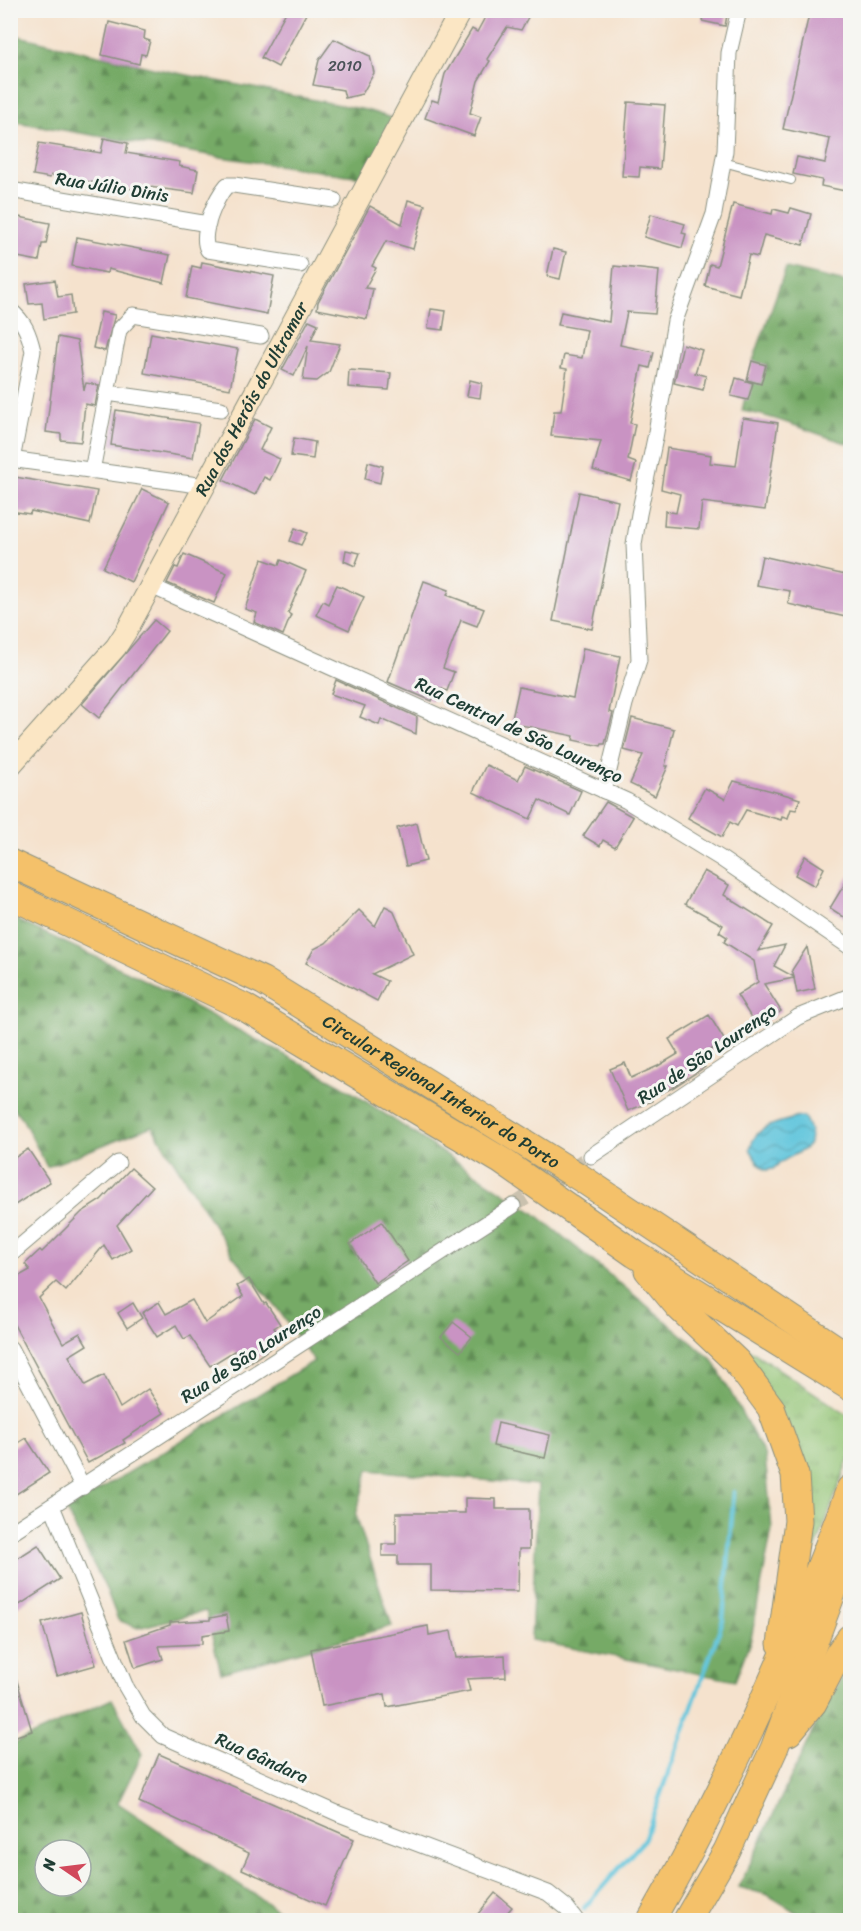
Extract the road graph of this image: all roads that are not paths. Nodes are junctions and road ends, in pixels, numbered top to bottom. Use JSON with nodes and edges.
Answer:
{"nodes":[{"id":1,"x":461,"y":10,"type":"edge"},
{"id":2,"x":739,"y":10,"type":"edge"},
{"id":3,"x":723,"y":162,"type":"junction"},
{"id":4,"x":791,"y":180,"type":"dead end"},
{"id":5,"x":10,"y":190,"type":"edge"},
{"id":6,"x":334,"y":200,"type":"dead end"},
{"id":7,"x":208,"y":224,"type":"junction"},
{"id":8,"x":300,"y":265,"type":"dead end"},
{"id":9,"x":10,"y":310,"type":"edge"},
{"id":10,"x":261,"y":336,"type":"dead end"},
{"id":11,"x":107,"y":393,"type":"junction"},
{"id":12,"x":221,"y":409,"type":"dead end"},
{"id":13,"x":11,"y":459,"type":"edge"},
{"id":14,"x":92,"y":471,"type":"junction"},
{"id":15,"x":205,"y":486,"type":"junction"},
{"id":16,"x":151,"y":586,"type":"junction"},
{"id":17,"x":10,"y":766,"type":"edge"},
{"id":18,"x":604,"y":791,"type":"junction"},
{"id":19,"x":10,"y":863,"type":"edge"},
{"id":20,"x":10,"y":895,"type":"edge"},
{"id":21,"x":850,"y":947,"type":"edge"},
{"id":22,"x":850,"y":996,"type":"edge"},
{"id":23,"x":591,"y":1155,"type":"tunnel mouth"},
{"id":24,"x":118,"y":1163,"type":"dead end"},
{"id":25,"x":513,"y":1206,"type":"tunnel mouth"},
{"id":26,"x":635,"y":1254,"type":"junction"},
{"id":27,"x":10,"y":1255,"type":"edge"},
{"id":28,"x":10,"y":1348,"type":"edge"},
{"id":29,"x":850,"y":1358,"type":"edge"},
{"id":30,"x":850,"y":1386,"type":"edge"},
{"id":31,"x":83,"y":1487,"type":"junction"},
{"id":32,"x":850,"y":1490,"type":"edge"},
{"id":33,"x":52,"y":1506,"type":"junction"},
{"id":34,"x":10,"y":1533,"type":"edge"},
{"id":35,"x":850,"y":1545,"type":"edge"},
{"id":36,"x":850,"y":1638,"type":"edge"},
{"id":37,"x":779,"y":1663,"type":"junction"},
{"id":38,"x":774,"y":1749,"type":"junction"},
{"id":39,"x":576,"y":1920,"type":"edge"},
{"id":40,"x":651,"y":1920,"type":"edge"},
{"id":41,"x":687,"y":1920,"type":"edge"}],
"edges":[{"from":1,"to":15,"type":"street","name":"Rua dos Heróis do Ultramar"},
{"from":2,"to":3,"type":"street"},
{"from":3,"to":4,"type":"lane"},
{"from":3,"to":18,"type":"street"},
{"from":5,"to":7,"type":"street","name":"Rua Júlio Dinis"},
{"from":6,"to":7,"type":"street"},
{"from":7,"to":8,"type":"street"},
{"from":9,"to":13,"type":"street"},
{"from":10,"to":11,"type":"street"},
{"from":11,"to":12,"type":"street"},
{"from":11,"to":14,"type":"street"},
{"from":13,"to":14,"type":"street"},
{"from":14,"to":15,"type":"street"},
{"from":15,"to":16,"type":"street","name":"Rua dos Heróis do Ultramar"},
{"from":16,"to":17,"type":"street","name":"Rua dos Heróis do Ultramar"},
{"from":16,"to":18,"type":"street","name":"Rua Central de São Lourenço"},
{"from":18,"to":21,"type":"street","name":"Rua Central de São Lourenço"},
{"from":19,"to":29,"type":"highway","name":"Circular Regional Interior do Porto"},
{"from":20,"to":26,"type":"highway","name":"Circular Regional Interior do Porto"},
{"from":22,"to":23,"type":"street","name":"Rua de São Lourenço"},
{"from":24,"to":27,"type":"street"},
{"from":25,"to":31,"type":"street","name":"Rua de São Lourenço"},
{"from":26,"to":30,"type":"highway","name":"Circular Regional Interior do Porto"},
{"from":26,"to":37,"type":"highway"},
{"from":28,"to":31,"type":"street"},
{"from":31,"to":33,"type":"street","name":"Rua de São Lourenço"},
{"from":32,"to":37,"type":"highway"},
{"from":33,"to":34,"type":"street","name":"Rua de São Lourenço"},
{"from":33,"to":39,"type":"street","name":"Rua Gândara"},
{"from":35,"to":38,"type":"highway"},
{"from":36,"to":38,"type":"highway"},
{"from":37,"to":40,"type":"highway"},
{"from":38,"to":41,"type":"highway"}]}
